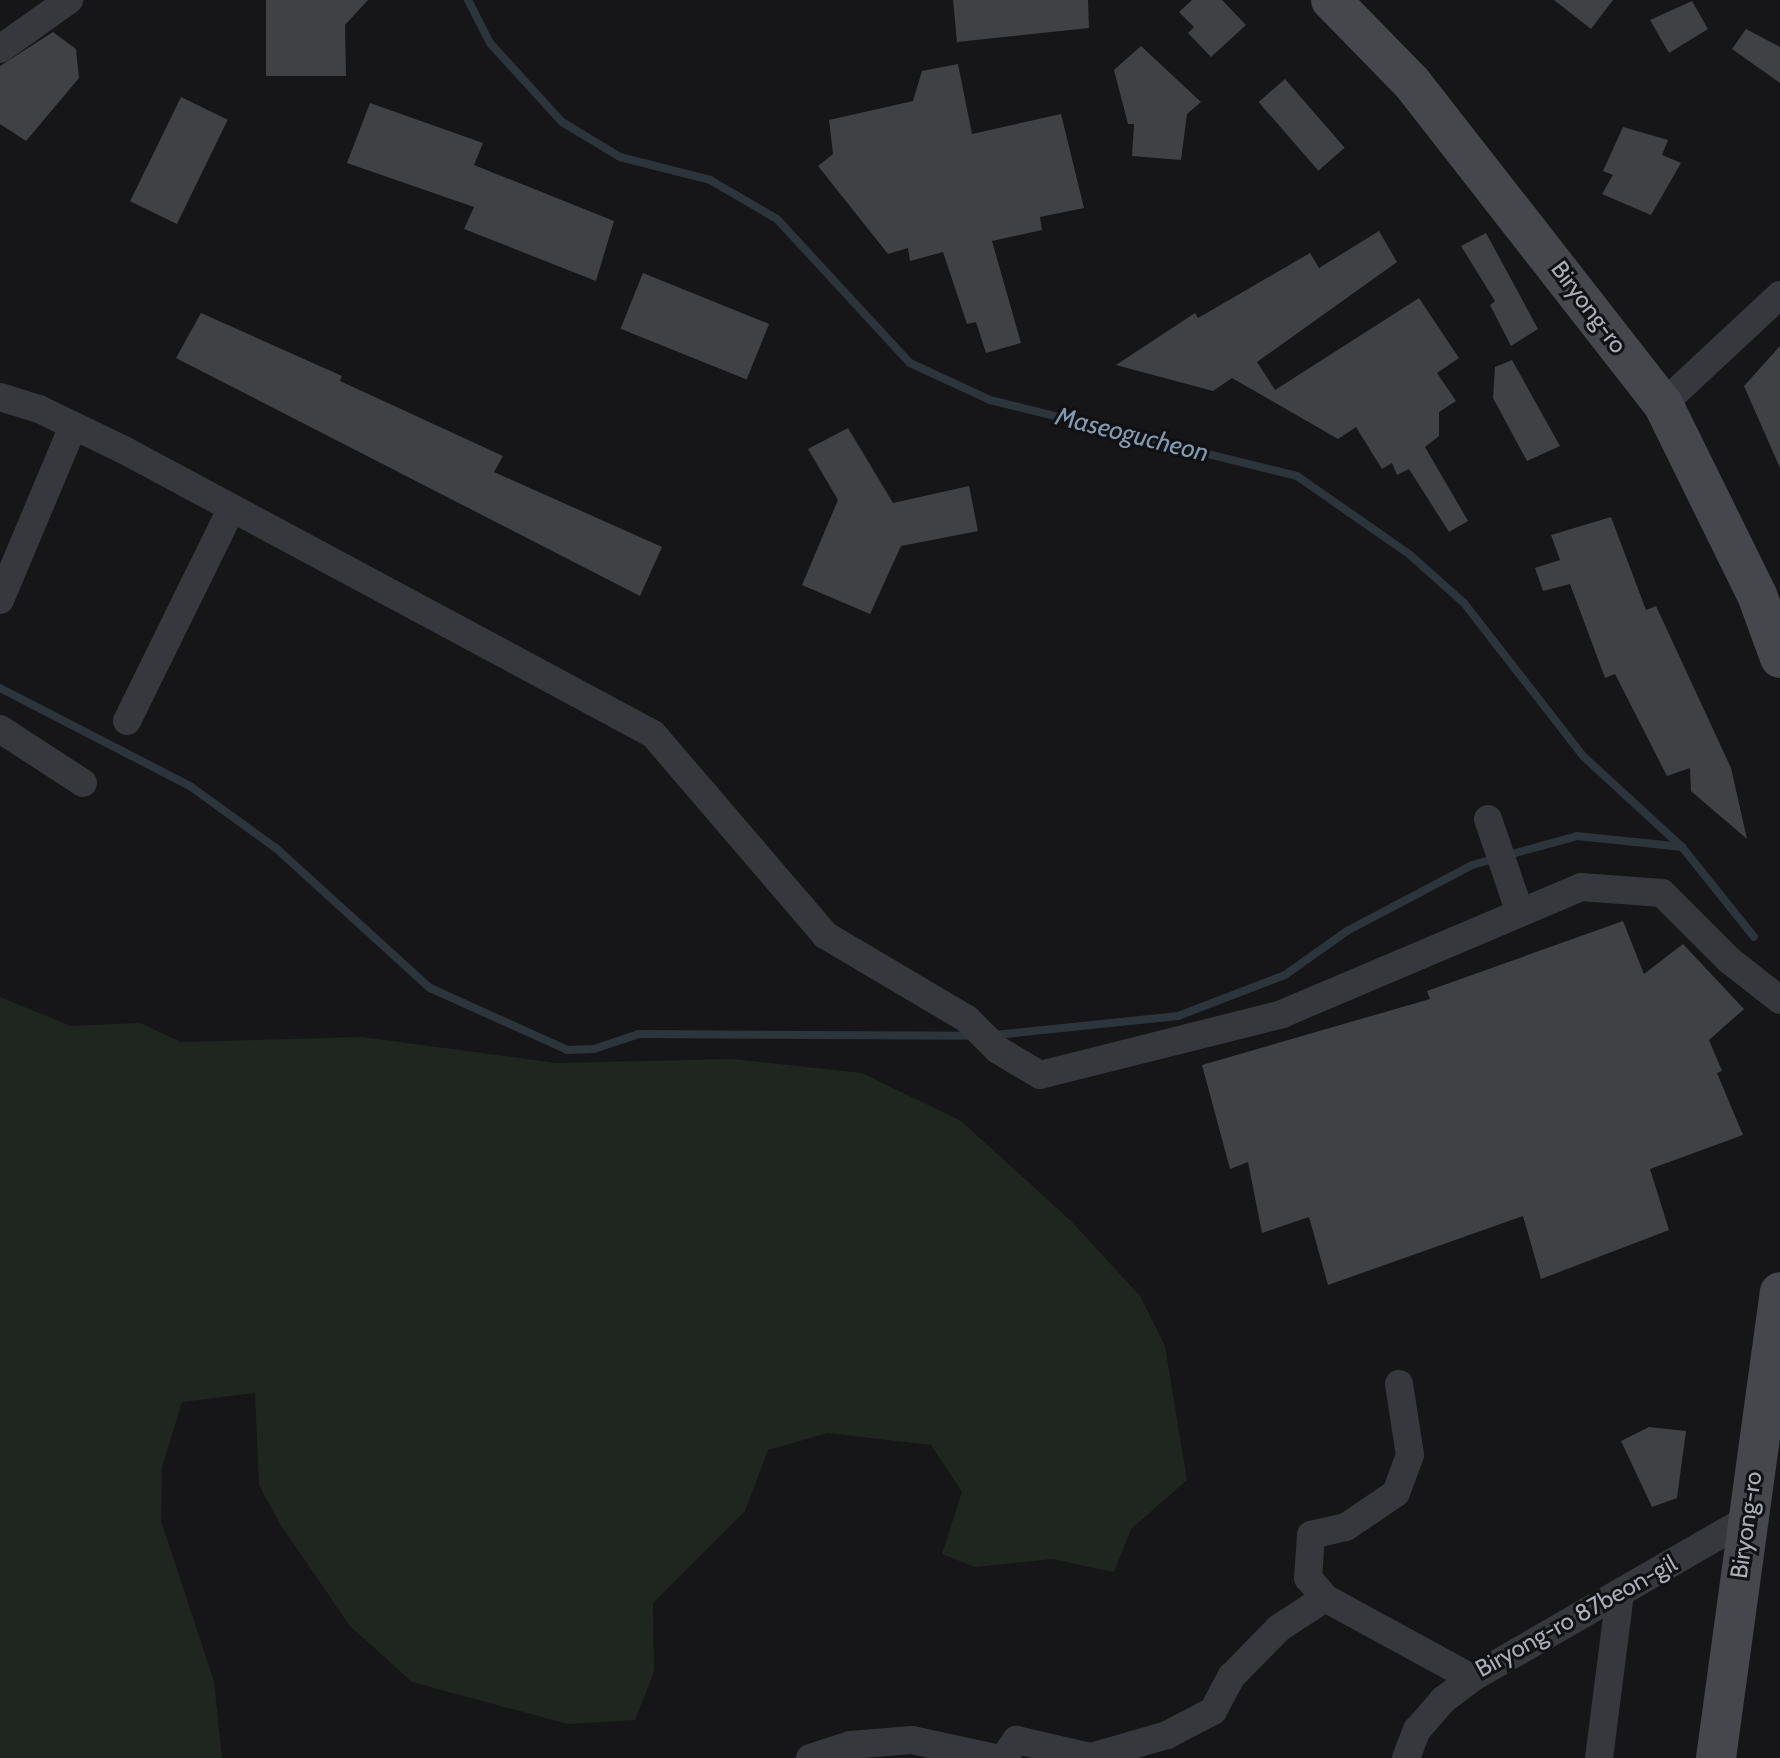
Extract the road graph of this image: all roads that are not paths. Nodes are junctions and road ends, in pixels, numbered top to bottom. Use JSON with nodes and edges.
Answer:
{"nodes":[{"id":1,"x":69,"y":0,"type":"edge"},
{"id":2,"x":1331,"y":0,"type":"edge"},
{"id":3,"x":0,"y":49,"type":"edge"},
{"id":4,"x":1780,"y":295,"type":"edge"},
{"id":5,"x":0,"y":397,"type":"edge"},
{"id":6,"x":1663,"y":404,"type":"junction"},
{"id":7,"x":73,"y":426,"type":"junction"},
{"id":8,"x":232,"y":508,"type":"junction"},
{"id":9,"x":1769,"y":589,"type":"edge"},
{"id":10,"x":0,"y":600,"type":"edge"},
{"id":11,"x":1780,"y":658,"type":"edge"},
{"id":12,"x":127,"y":721,"type":"dead end"},
{"id":13,"x":0,"y":729,"type":"edge"},
{"id":14,"x":83,"y":783,"type":"dead end"},
{"id":15,"x":1492,"y":829,"type":"dead end"},
{"id":16,"x":1519,"y":910,"type":"junction"},
{"id":17,"x":1780,"y":1000,"type":"edge"},
{"id":18,"x":1780,"y":1292,"type":"edge"},
{"id":19,"x":1399,"y":1384,"type":"dead end"},
{"id":20,"x":1747,"y":1519,"type":"junction"},
{"id":21,"x":1620,"y":1595,"type":"junction"},
{"id":22,"x":1325,"y":1598,"type":"junction"},
{"id":23,"x":1472,"y":1678,"type":"junction"},
{"id":24,"x":810,"y":1758,"type":"edge"},
{"id":25,"x":995,"y":1758,"type":"edge"},
{"id":26,"x":1004,"y":1758,"type":"edge"},
{"id":27,"x":1406,"y":1758,"type":"edge"},
{"id":28,"x":1599,"y":1758,"type":"edge"},
{"id":29,"x":1716,"y":1758,"type":"edge"}],
"edges":[{"from":1,"to":3,"type":"street"},
{"from":2,"to":6,"type":"main road","name":"Biryong-ro"},
{"from":4,"to":6,"type":"street"},
{"from":5,"to":7,"type":"street"},
{"from":6,"to":9,"type":"main road","name":"Biryong-ro"},
{"from":7,"to":8,"type":"street"},
{"from":7,"to":10,"type":"street"},
{"from":8,"to":12,"type":"street"},
{"from":8,"to":16,"type":"street"},
{"from":9,"to":11,"type":"main road","name":"Biryong-ro"},
{"from":13,"to":14,"type":"street"},
{"from":15,"to":16,"type":"street"},
{"from":16,"to":17,"type":"street"},
{"from":18,"to":20,"type":"main road","name":"Biryong-ro"},
{"from":19,"to":22,"type":"street"},
{"from":20,"to":21,"type":"street","name":"Biryong-ro 87beon-gil"},
{"from":20,"to":29,"type":"main road","name":"Biryong-ro"},
{"from":21,"to":23,"type":"street","name":"Biryong-ro 87beon-gil"},
{"from":21,"to":28,"type":"street"},
{"from":22,"to":23,"type":"street","name":"Biryong-ro 87beon-gil"},
{"from":22,"to":26,"type":"street"},
{"from":23,"to":27,"type":"street"},
{"from":24,"to":25,"type":"street"}]}
